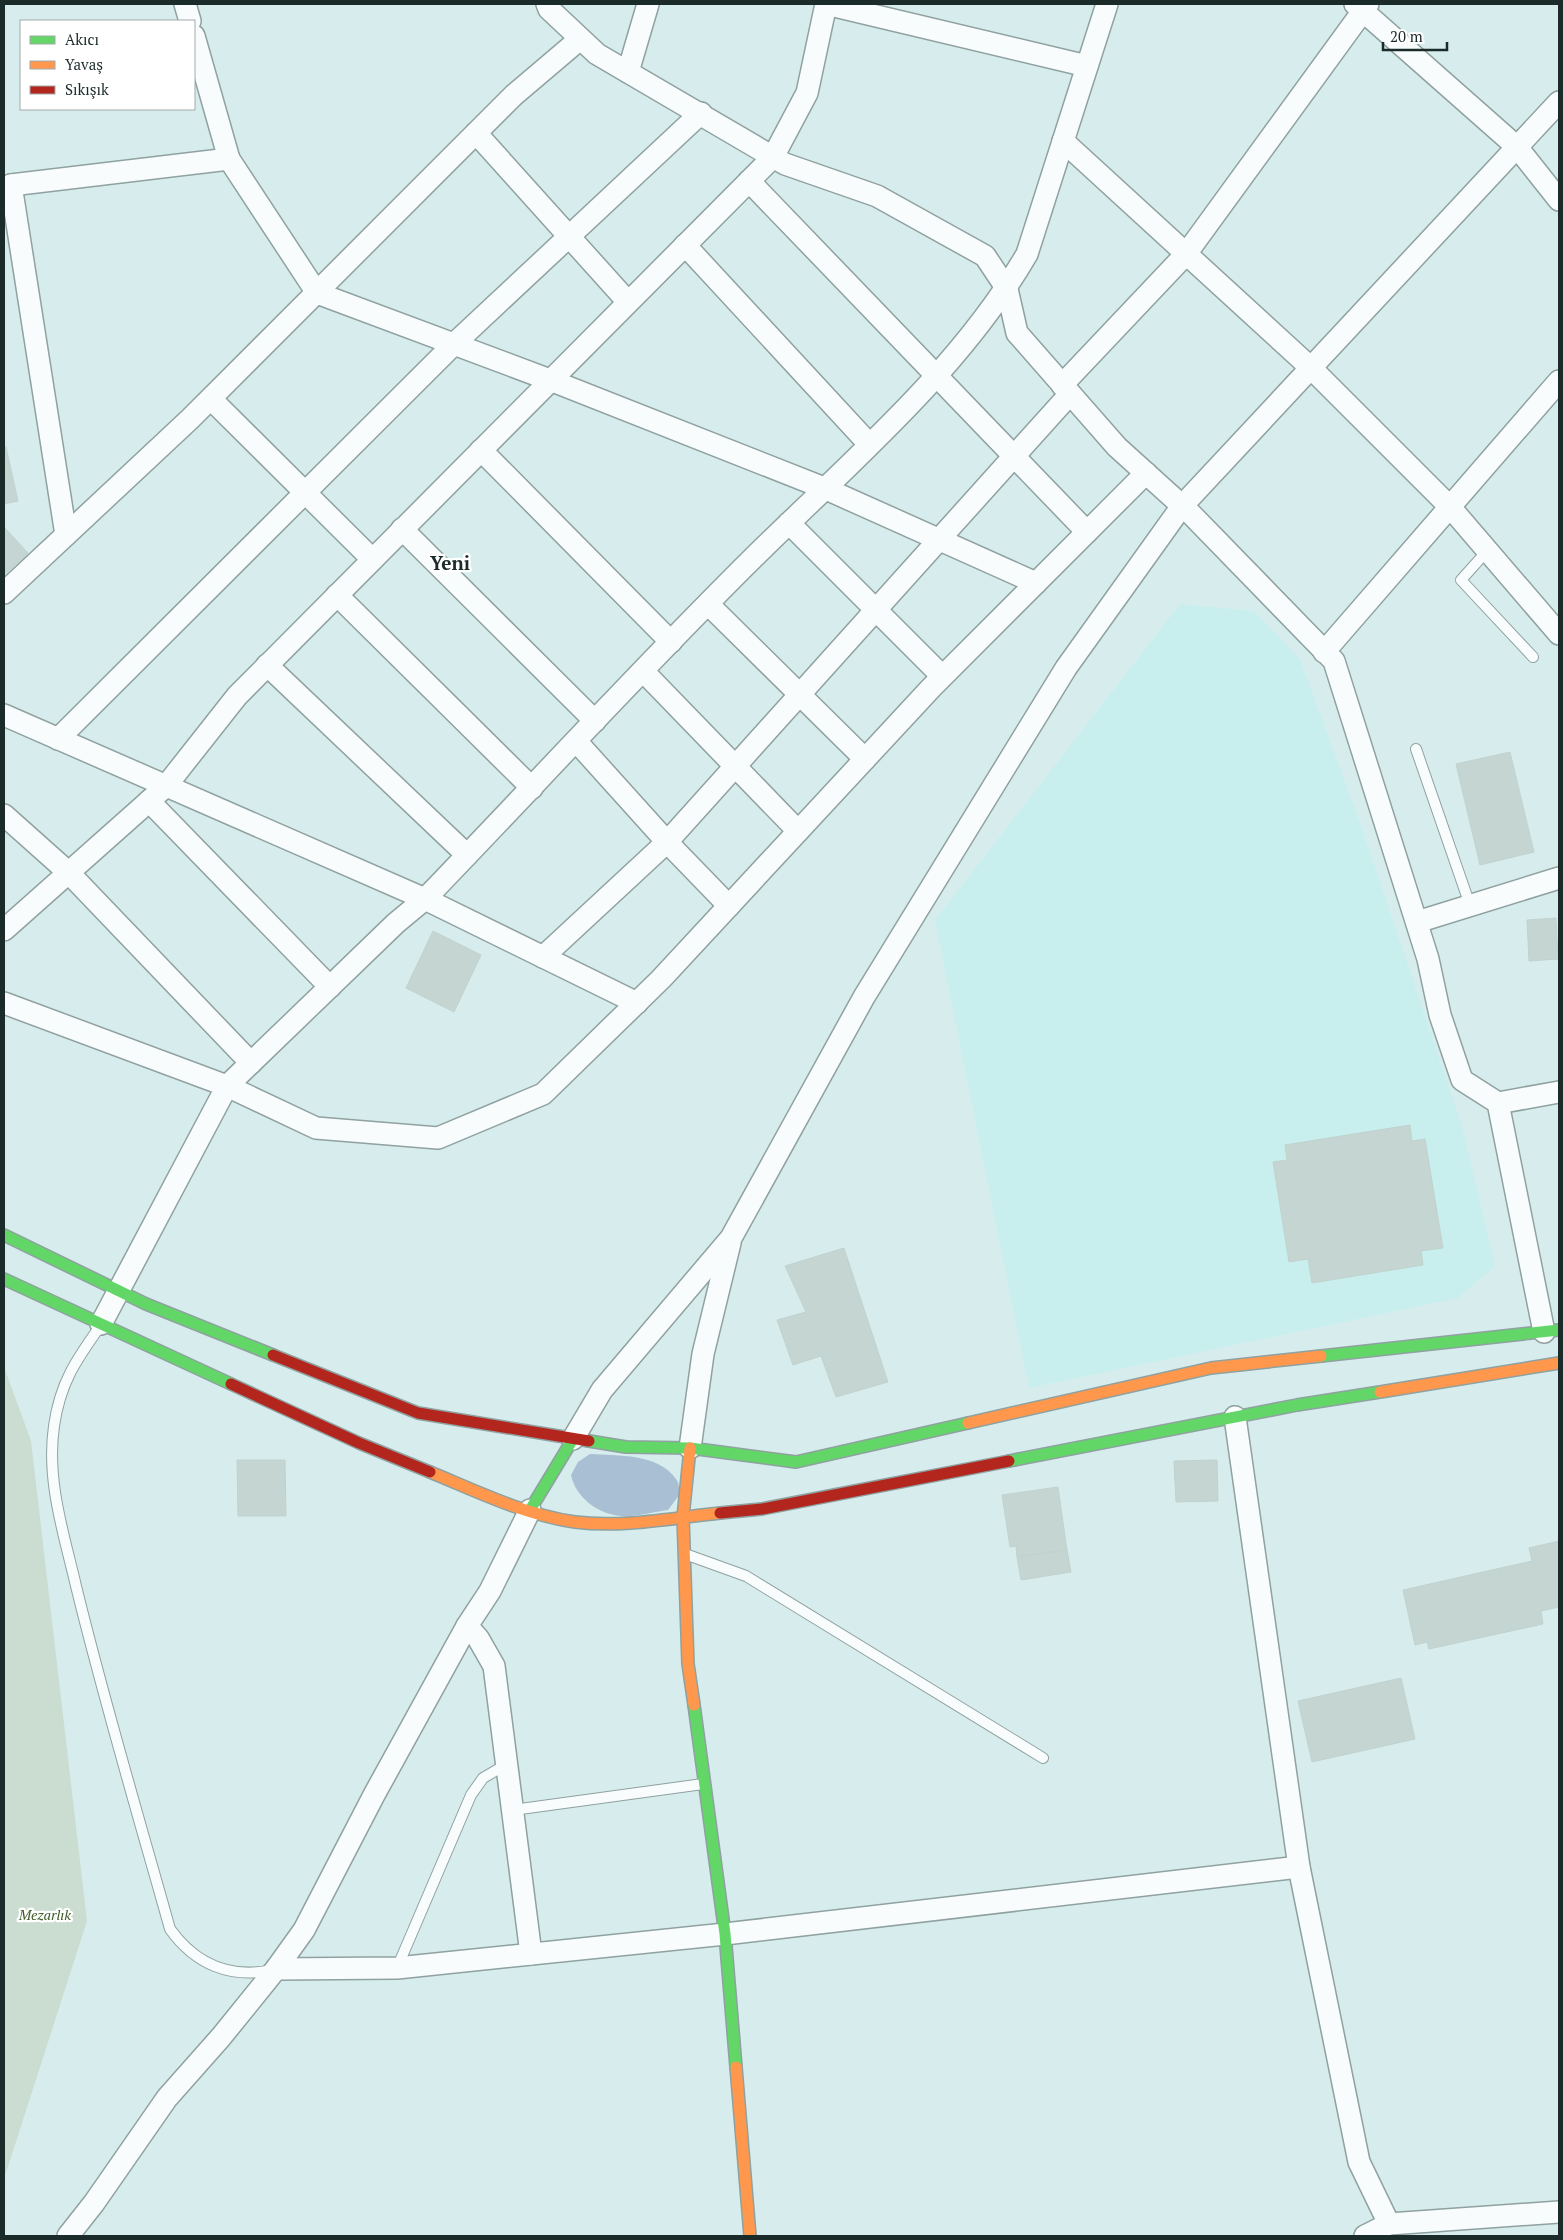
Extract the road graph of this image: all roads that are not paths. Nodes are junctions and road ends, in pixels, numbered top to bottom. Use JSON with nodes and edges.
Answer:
{"nodes":[{"id":1,"x":185,"y":4,"type":"edge"},
{"id":2,"x":546,"y":4,"type":"edge"},
{"id":3,"x":648,"y":4,"type":"edge"},
{"id":4,"x":826,"y":4,"type":"edge"},
{"id":5,"x":1107,"y":4,"type":"edge"},
{"id":6,"x":1362,"y":6,"type":"edge"},
{"id":7,"x":190,"y":20,"type":"edge"},
{"id":8,"x":580,"y":39,"type":"junction"},
{"id":9,"x":195,"y":40,"type":"edge"},
{"id":10,"x":1087,"y":66,"type":"junction"},
{"id":11,"x":628,"y":72,"type":"junction"},
{"id":12,"x":1559,"y":102,"type":"edge"},
{"id":13,"x":701,"y":113,"type":"junction"},
{"id":14,"x":476,"y":134,"type":"junction"},
{"id":15,"x":1063,"y":141,"type":"junction"},
{"id":16,"x":1517,"y":147,"type":"junction"},
{"id":17,"x":773,"y":156,"type":"junction"},
{"id":18,"x":229,"y":159,"type":"junction"},
{"id":19,"x":749,"y":181,"type":"junction"},
{"id":20,"x":8,"y":186,"type":"edge"},
{"id":21,"x":1559,"y":200,"type":"edge"},
{"id":22,"x":568,"y":238,"type":"junction"},
{"id":23,"x":685,"y":245,"type":"junction"},
{"id":24,"x":1186,"y":254,"type":"junction"},
{"id":25,"x":1007,"y":289,"type":"junction"},
{"id":26,"x":317,"y":293,"type":"junction"},
{"id":27,"x":628,"y":302,"type":"junction"},
{"id":28,"x":454,"y":344,"type":"junction"},
{"id":29,"x":1311,"y":368,"type":"junction"},
{"id":30,"x":938,"y":375,"type":"junction"},
{"id":31,"x":550,"y":380,"type":"junction"},
{"id":32,"x":1559,"y":381,"type":"edge"},
{"id":33,"x":1066,"y":389,"type":"junction"},
{"id":34,"x":211,"y":399,"type":"junction"},
{"id":35,"x":869,"y":444,"type":"junction"},
{"id":36,"x":481,"y":450,"type":"junction"},
{"id":37,"x":1014,"y":456,"type":"junction"},
{"id":38,"x":1146,"y":473,"type":"junction"},
{"id":39,"x":824,"y":488,"type":"junction"},
{"id":40,"x":306,"y":492,"type":"junction"},
{"id":41,"x":1182,"y":506,"type":"junction"},
{"id":42,"x":1450,"y":507,"type":"junction"},
{"id":43,"x":789,"y":523,"type":"junction"},
{"id":44,"x":402,"y":529,"type":"junction"},
{"id":45,"x":1086,"y":532,"type":"junction"},
{"id":46,"x":66,"y":535,"type":"junction"},
{"id":47,"x":938,"y":539,"type":"junction"},
{"id":48,"x":1487,"y":551,"type":"junction"},
{"id":49,"x":372,"y":560,"type":"junction"},
{"id":50,"x":1036,"y":583,"type":"junction"},
{"id":51,"x":4,"y":593,"type":"edge"},
{"id":52,"x":337,"y":595,"type":"junction"},
{"id":53,"x":708,"y":604,"type":"junction"},
{"id":54,"x":875,"y":609,"type":"junction"},
{"id":55,"x":1559,"y":634,"type":"edge"},
{"id":56,"x":671,"y":642,"type":"junction"},
{"id":57,"x":1324,"y":652,"type":"junction"},
{"id":58,"x":1533,"y":657,"type":"dead end"},
{"id":59,"x":267,"y":665,"type":"junction"},
{"id":60,"x":643,"y":671,"type":"junction"},
{"id":61,"x":942,"y":676,"type":"junction"},
{"id":62,"x":799,"y":694,"type":"junction"},
{"id":63,"x":4,"y":715,"type":"edge"},
{"id":64,"x":595,"y":722,"type":"junction"},
{"id":65,"x":58,"y":739,"type":"junction"},
{"id":66,"x":576,"y":741,"type":"junction"},
{"id":67,"x":1416,"y":749,"type":"dead end"},
{"id":68,"x":865,"y":759,"type":"junction"},
{"id":69,"x":734,"y":766,"type":"junction"},
{"id":70,"x":166,"y":786,"type":"junction"},
{"id":71,"x":532,"y":788,"type":"junction"},
{"id":72,"x":149,"y":801,"type":"junction"},
{"id":73,"x":4,"y":815,"type":"edge"},
{"id":74,"x":798,"y":831,"type":"junction"},
{"id":75,"x":667,"y":842,"type":"junction"},
{"id":76,"x":467,"y":855,"type":"junction"},
{"id":77,"x":69,"y":872,"type":"junction"},
{"id":78,"x":1559,"y":878,"type":"edge"},
{"id":79,"x":425,"y":899,"type":"junction"},
{"id":80,"x":1470,"y":905,"type":"junction"},
{"id":81,"x":729,"y":906,"type":"junction"},
{"id":82,"x":1417,"y":922,"type":"junction"},
{"id":83,"x":4,"y":930,"type":"edge"},
{"id":84,"x":543,"y":957,"type":"junction"},
{"id":85,"x":330,"y":987,"type":"junction"},
{"id":86,"x":637,"y":1003,"type":"junction"},
{"id":87,"x":4,"y":1004,"type":"edge"},
{"id":88,"x":251,"y":1063,"type":"junction"},
{"id":89,"x":227,"y":1086,"type":"junction"},
{"id":90,"x":1559,"y":1092,"type":"edge"},
{"id":91,"x":1498,"y":1103,"type":"junction"},
{"id":92,"x":4,"y":1235,"type":"edge"},
{"id":93,"x":731,"y":1238,"type":"junction"},
{"id":94,"x":4,"y":1279,"type":"edge"},
{"id":95,"x":118,"y":1291,"type":"junction"},
{"id":96,"x":101,"y":1324,"type":"junction"},
{"id":97,"x":1552,"y":1331,"type":"edge"},
{"id":98,"x":1559,"y":1363,"type":"edge"},
{"id":99,"x":1235,"y":1417,"type":"junction"},
{"id":100,"x":573,"y":1439,"type":"junction"},
{"id":101,"x":690,"y":1448,"type":"junction"},
{"id":102,"x":530,"y":1510,"type":"junction"},
{"id":103,"x":683,"y":1517,"type":"junction"},
{"id":104,"x":684,"y":1554,"type":"junction"},
{"id":105,"x":467,"y":1626,"type":"junction"},
{"id":106,"x":1043,"y":1758,"type":"dead end"},
{"id":107,"x":507,"y":1764,"type":"junction"},
{"id":108,"x":704,"y":1784,"type":"junction"},
{"id":109,"x":512,"y":1810,"type":"junction"},
{"id":110,"x":1299,"y":1867,"type":"junction"},
{"id":111,"x":724,"y":1934,"type":"junction"},
{"id":112,"x":531,"y":1954,"type":"junction"},
{"id":113,"x":397,"y":1968,"type":"junction"},
{"id":114,"x":276,"y":1969,"type":"junction"},
{"id":115,"x":1559,"y":2212,"type":"edge"},
{"id":116,"x":1389,"y":2224,"type":"junction"},
{"id":117,"x":68,"y":2236,"type":"edge"},
{"id":118,"x":750,"y":2236,"type":"edge"},
{"id":119,"x":1364,"y":2236,"type":"edge"}],
"edges":[{"from":1,"to":7,"type":"street"},
{"from":2,"to":8,"type":"street"},
{"from":3,"to":11,"type":"street"},
{"from":4,"to":10,"type":"street"},
{"from":4,"to":17,"type":"street"},
{"from":5,"to":10,"type":"street"},
{"from":6,"to":16,"type":"street"},
{"from":6,"to":24,"type":"street"},
{"from":8,"to":11,"type":"street"},
{"from":8,"to":14,"type":"street"},
{"from":9,"to":18,"type":"street"},
{"from":10,"to":15,"type":"street"},
{"from":11,"to":13,"type":"street"},
{"from":12,"to":16,"type":"street"},
{"from":13,"to":17,"type":"street"},
{"from":13,"to":22,"type":"street"},
{"from":14,"to":22,"type":"street"},
{"from":14,"to":26,"type":"street"},
{"from":15,"to":24,"type":"street"},
{"from":15,"to":25,"type":"street"},
{"from":16,"to":21,"type":"street"},
{"from":16,"to":29,"type":"street"},
{"from":17,"to":19,"type":"street"},
{"from":17,"to":25,"type":"street"},
{"from":18,"to":20,"type":"street"},
{"from":18,"to":26,"type":"street"},
{"from":19,"to":23,"type":"street"},
{"from":19,"to":30,"type":"street"},
{"from":20,"to":46,"type":"street"},
{"from":22,"to":27,"type":"street"},
{"from":22,"to":28,"type":"street"},
{"from":23,"to":27,"type":"street"},
{"from":23,"to":35,"type":"street"},
{"from":24,"to":29,"type":"street"},
{"from":24,"to":33,"type":"street"},
{"from":25,"to":30,"type":"street"},
{"from":25,"to":33,"type":"street"},
{"from":26,"to":28,"type":"street"},
{"from":26,"to":34,"type":"street"},
{"from":27,"to":31,"type":"street"},
{"from":28,"to":31,"type":"street"},
{"from":28,"to":40,"type":"street"},
{"from":29,"to":41,"type":"street"},
{"from":29,"to":42,"type":"street"},
{"from":30,"to":35,"type":"street"},
{"from":30,"to":37,"type":"street"},
{"from":31,"to":36,"type":"street"},
{"from":31,"to":39,"type":"street"},
{"from":32,"to":42,"type":"street"},
{"from":33,"to":37,"type":"street"},
{"from":33,"to":38,"type":"street"},
{"from":34,"to":40,"type":"street"},
{"from":34,"to":46,"type":"street"},
{"from":35,"to":39,"type":"street"},
{"from":36,"to":44,"type":"street"},
{"from":36,"to":56,"type":"street"},
{"from":37,"to":45,"type":"street"},
{"from":37,"to":47,"type":"street"},
{"from":38,"to":41,"type":"street"},
{"from":38,"to":45,"type":"street"},
{"from":39,"to":43,"type":"street"},
{"from":39,"to":47,"type":"street"},
{"from":40,"to":49,"type":"street"},
{"from":40,"to":65,"type":"street"},
{"from":41,"to":57,"type":"street"},
{"from":41,"to":93,"type":"street"},
{"from":42,"to":48,"type":"street"},
{"from":42,"to":57,"type":"street"},
{"from":43,"to":53,"type":"street"},
{"from":43,"to":54,"type":"street"},
{"from":44,"to":49,"type":"street"},
{"from":44,"to":64,"type":"street"},
{"from":45,"to":50,"type":"street"},
{"from":46,"to":51,"type":"street"},
{"from":47,"to":50,"type":"street"},
{"from":47,"to":54,"type":"street"},
{"from":48,"to":55,"type":"street"},
{"from":48,"to":58,"type":"lane"},
{"from":49,"to":52,"type":"street"},
{"from":50,"to":61,"type":"street"},
{"from":52,"to":59,"type":"street"},
{"from":52,"to":71,"type":"street"},
{"from":53,"to":56,"type":"street"},
{"from":53,"to":62,"type":"street"},
{"from":54,"to":61,"type":"street"},
{"from":54,"to":62,"type":"street"},
{"from":56,"to":60,"type":"street"},
{"from":57,"to":82,"type":"street"},
{"from":59,"to":70,"type":"street"},
{"from":59,"to":76,"type":"street"},
{"from":60,"to":64,"type":"street"},
{"from":60,"to":69,"type":"street"},
{"from":61,"to":68,"type":"street"},
{"from":62,"to":68,"type":"street"},
{"from":62,"to":69,"type":"street"},
{"from":63,"to":65,"type":"street"},
{"from":64,"to":66,"type":"street"},
{"from":65,"to":70,"type":"street"},
{"from":66,"to":71,"type":"street"},
{"from":66,"to":75,"type":"street"},
{"from":67,"to":80,"type":"lane"},
{"from":68,"to":74,"type":"street"},
{"from":69,"to":74,"type":"street"},
{"from":69,"to":75,"type":"street"},
{"from":70,"to":72,"type":"street"},
{"from":70,"to":79,"type":"street"},
{"from":71,"to":76,"type":"street"},
{"from":72,"to":77,"type":"street"},
{"from":72,"to":85,"type":"street"},
{"from":73,"to":77,"type":"street"},
{"from":74,"to":81,"type":"street"},
{"from":75,"to":81,"type":"street"},
{"from":75,"to":84,"type":"street"},
{"from":76,"to":79,"type":"street"},
{"from":77,"to":83,"type":"street"},
{"from":77,"to":88,"type":"street"},
{"from":78,"to":80,"type":"street"},
{"from":79,"to":84,"type":"street"},
{"from":79,"to":85,"type":"street"},
{"from":80,"to":82,"type":"street"},
{"from":81,"to":86,"type":"street"},
{"from":82,"to":91,"type":"street"},
{"from":84,"to":86,"type":"street"},
{"from":85,"to":88,"type":"street"},
{"from":86,"to":89,"type":"street"},
{"from":87,"to":89,"type":"street"},
{"from":88,"to":89,"type":"street"},
{"from":89,"to":95,"type":"street"},
{"from":90,"to":91,"type":"street"},
{"from":91,"to":97,"type":"street"},
{"from":92,"to":95,"type":"main road"},
{"from":93,"to":100,"type":"street"},
{"from":93,"to":101,"type":"street"},
{"from":94,"to":96,"type":"main road"},
{"from":95,"to":96,"type":"street"},
{"from":95,"to":100,"type":"main road"},
{"from":96,"to":102,"type":"main road"},
{"from":96,"to":114,"type":"lane"},
{"from":97,"to":101,"type":"main road"},
{"from":98,"to":99,"type":"main road"},
{"from":99,"to":103,"type":"main road"},
{"from":99,"to":110,"type":"street"},
{"from":100,"to":101,"type":"main road"},
{"from":100,"to":102,"type":"main road"},
{"from":101,"to":103,"type":"main road"},
{"from":102,"to":103,"type":"main road"},
{"from":102,"to":105,"type":"street"},
{"from":103,"to":104,"type":"main road"},
{"from":104,"to":106,"type":"lane"},
{"from":104,"to":108,"type":"main road"},
{"from":105,"to":107,"type":"street"},
{"from":105,"to":114,"type":"street"},
{"from":107,"to":109,"type":"street"},
{"from":107,"to":113,"type":"lane"},
{"from":108,"to":109,"type":"lane"},
{"from":108,"to":111,"type":"main road"},
{"from":109,"to":112,"type":"street"},
{"from":110,"to":111,"type":"street"},
{"from":110,"to":116,"type":"street"},
{"from":111,"to":112,"type":"street"},
{"from":111,"to":118,"type":"main road"},
{"from":112,"to":113,"type":"street"},
{"from":113,"to":114,"type":"street"},
{"from":114,"to":117,"type":"street"},
{"from":115,"to":116,"type":"street"},
{"from":116,"to":119,"type":"street"}]}
